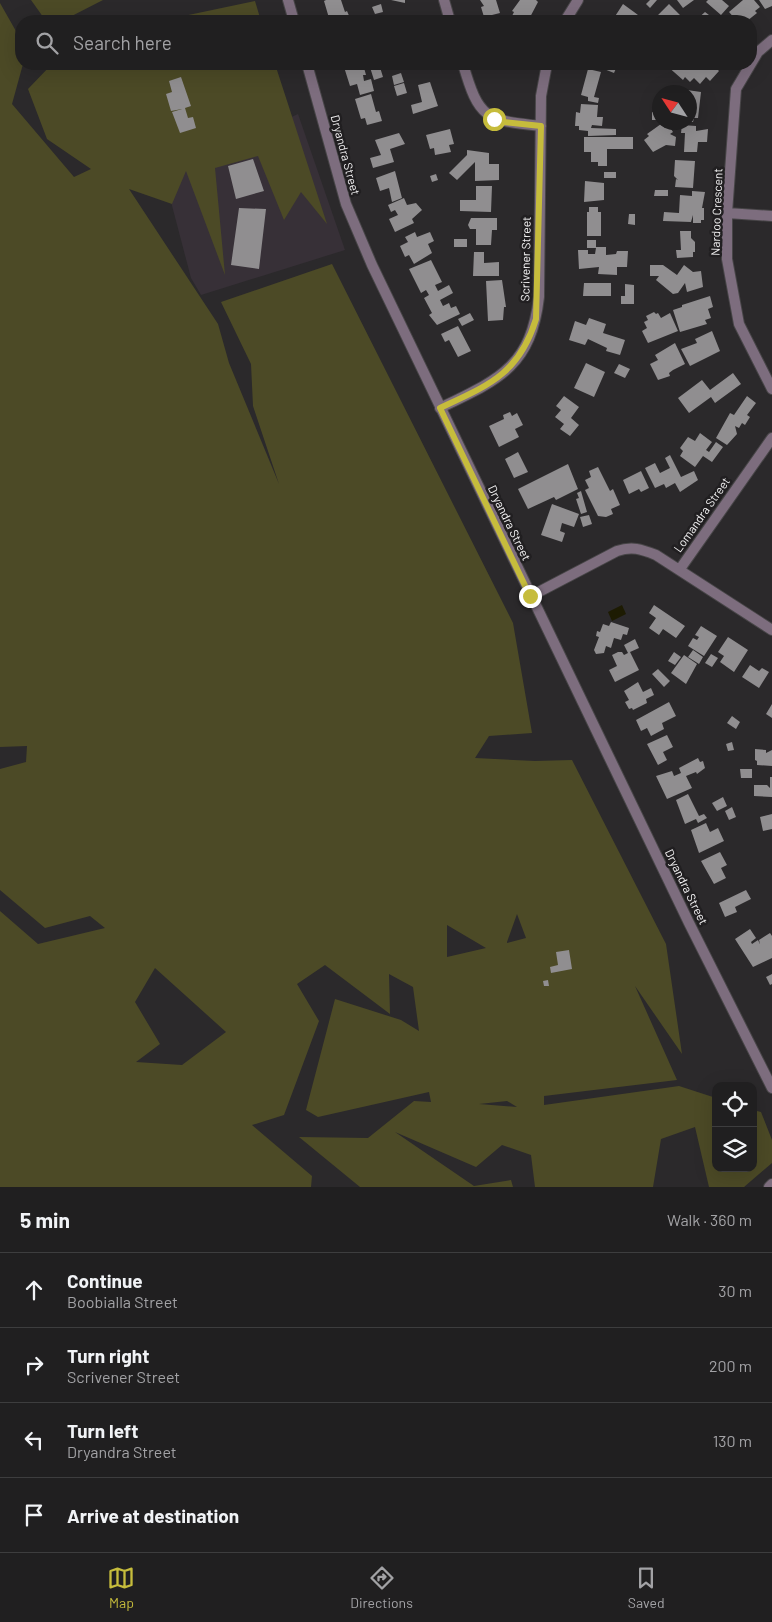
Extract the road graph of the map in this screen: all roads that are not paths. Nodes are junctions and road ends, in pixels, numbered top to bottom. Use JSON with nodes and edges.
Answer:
{"nodes":[{"id":1,"x":288,"y":0,"type":"edge"},
{"id":2,"x":444,"y":0,"type":"edge"},
{"id":3,"x":578,"y":0,"type":"edge"},
{"id":4,"x":292,"y":15,"type":"edge"},
{"id":5,"x":448,"y":15,"type":"edge"},
{"id":6,"x":569,"y":15,"type":"edge"},
{"id":7,"x":772,"y":40,"type":"edge"},
{"id":8,"x":757,"y":54,"type":"edge"},
{"id":9,"x":308,"y":70,"type":"edge"},
{"id":10,"x":464,"y":70,"type":"edge"},
{"id":11,"x":546,"y":70,"type":"edge"},
{"id":12,"x":747,"y":70,"type":"edge"},
{"id":13,"x":541,"y":126,"type":"junction"},
{"id":14,"x":727,"y":213,"type":"junction"},
{"id":15,"x":772,"y":216,"type":"edge"},
{"id":16,"x":772,"y":389,"type":"edge"},
{"id":17,"x":440,"y":408,"type":"junction"},
{"id":18,"x":772,"y":438,"type":"edge"},
{"id":19,"x":680,"y":569,"type":"junction"},
{"id":20,"x":530,"y":596,"type":"junction"},
{"id":21,"x":772,"y":630,"type":"edge"},
{"id":22,"x":772,"y":1088,"type":"edge"},
{"id":23,"x":772,"y":1184,"type":"edge"},
{"id":24,"x":769,"y":1187,"type":"edge"}],
"edges":[{"from":1,"to":4,"type":"street"},
{"from":2,"to":5,"type":"street"},
{"from":3,"to":6,"type":"street"},
{"from":7,"to":8,"type":"street","name":"Nardoo Crescent"},
{"from":9,"to":17,"type":"street","name":"Dryandra Street"},
{"from":10,"to":13,"type":"street"},
{"from":11,"to":13,"type":"street","name":"Scrivener Street"},
{"from":12,"to":14,"type":"street","name":"Nardoo Crescent"},
{"from":13,"to":17,"type":"street","name":"Scrivener Street"},
{"from":14,"to":15,"type":"street"},
{"from":14,"to":16,"type":"street","name":"Nardoo Crescent"},
{"from":17,"to":20,"type":"street","name":"Dryandra Street"},
{"from":18,"to":19,"type":"street","name":"Lomandra Street"},
{"from":19,"to":20,"type":"street","name":"Lomandra Street"},
{"from":19,"to":21,"type":"street"},
{"from":20,"to":22,"type":"street","name":"Dryandra Street"},
{"from":23,"to":24,"type":"street"}]}
